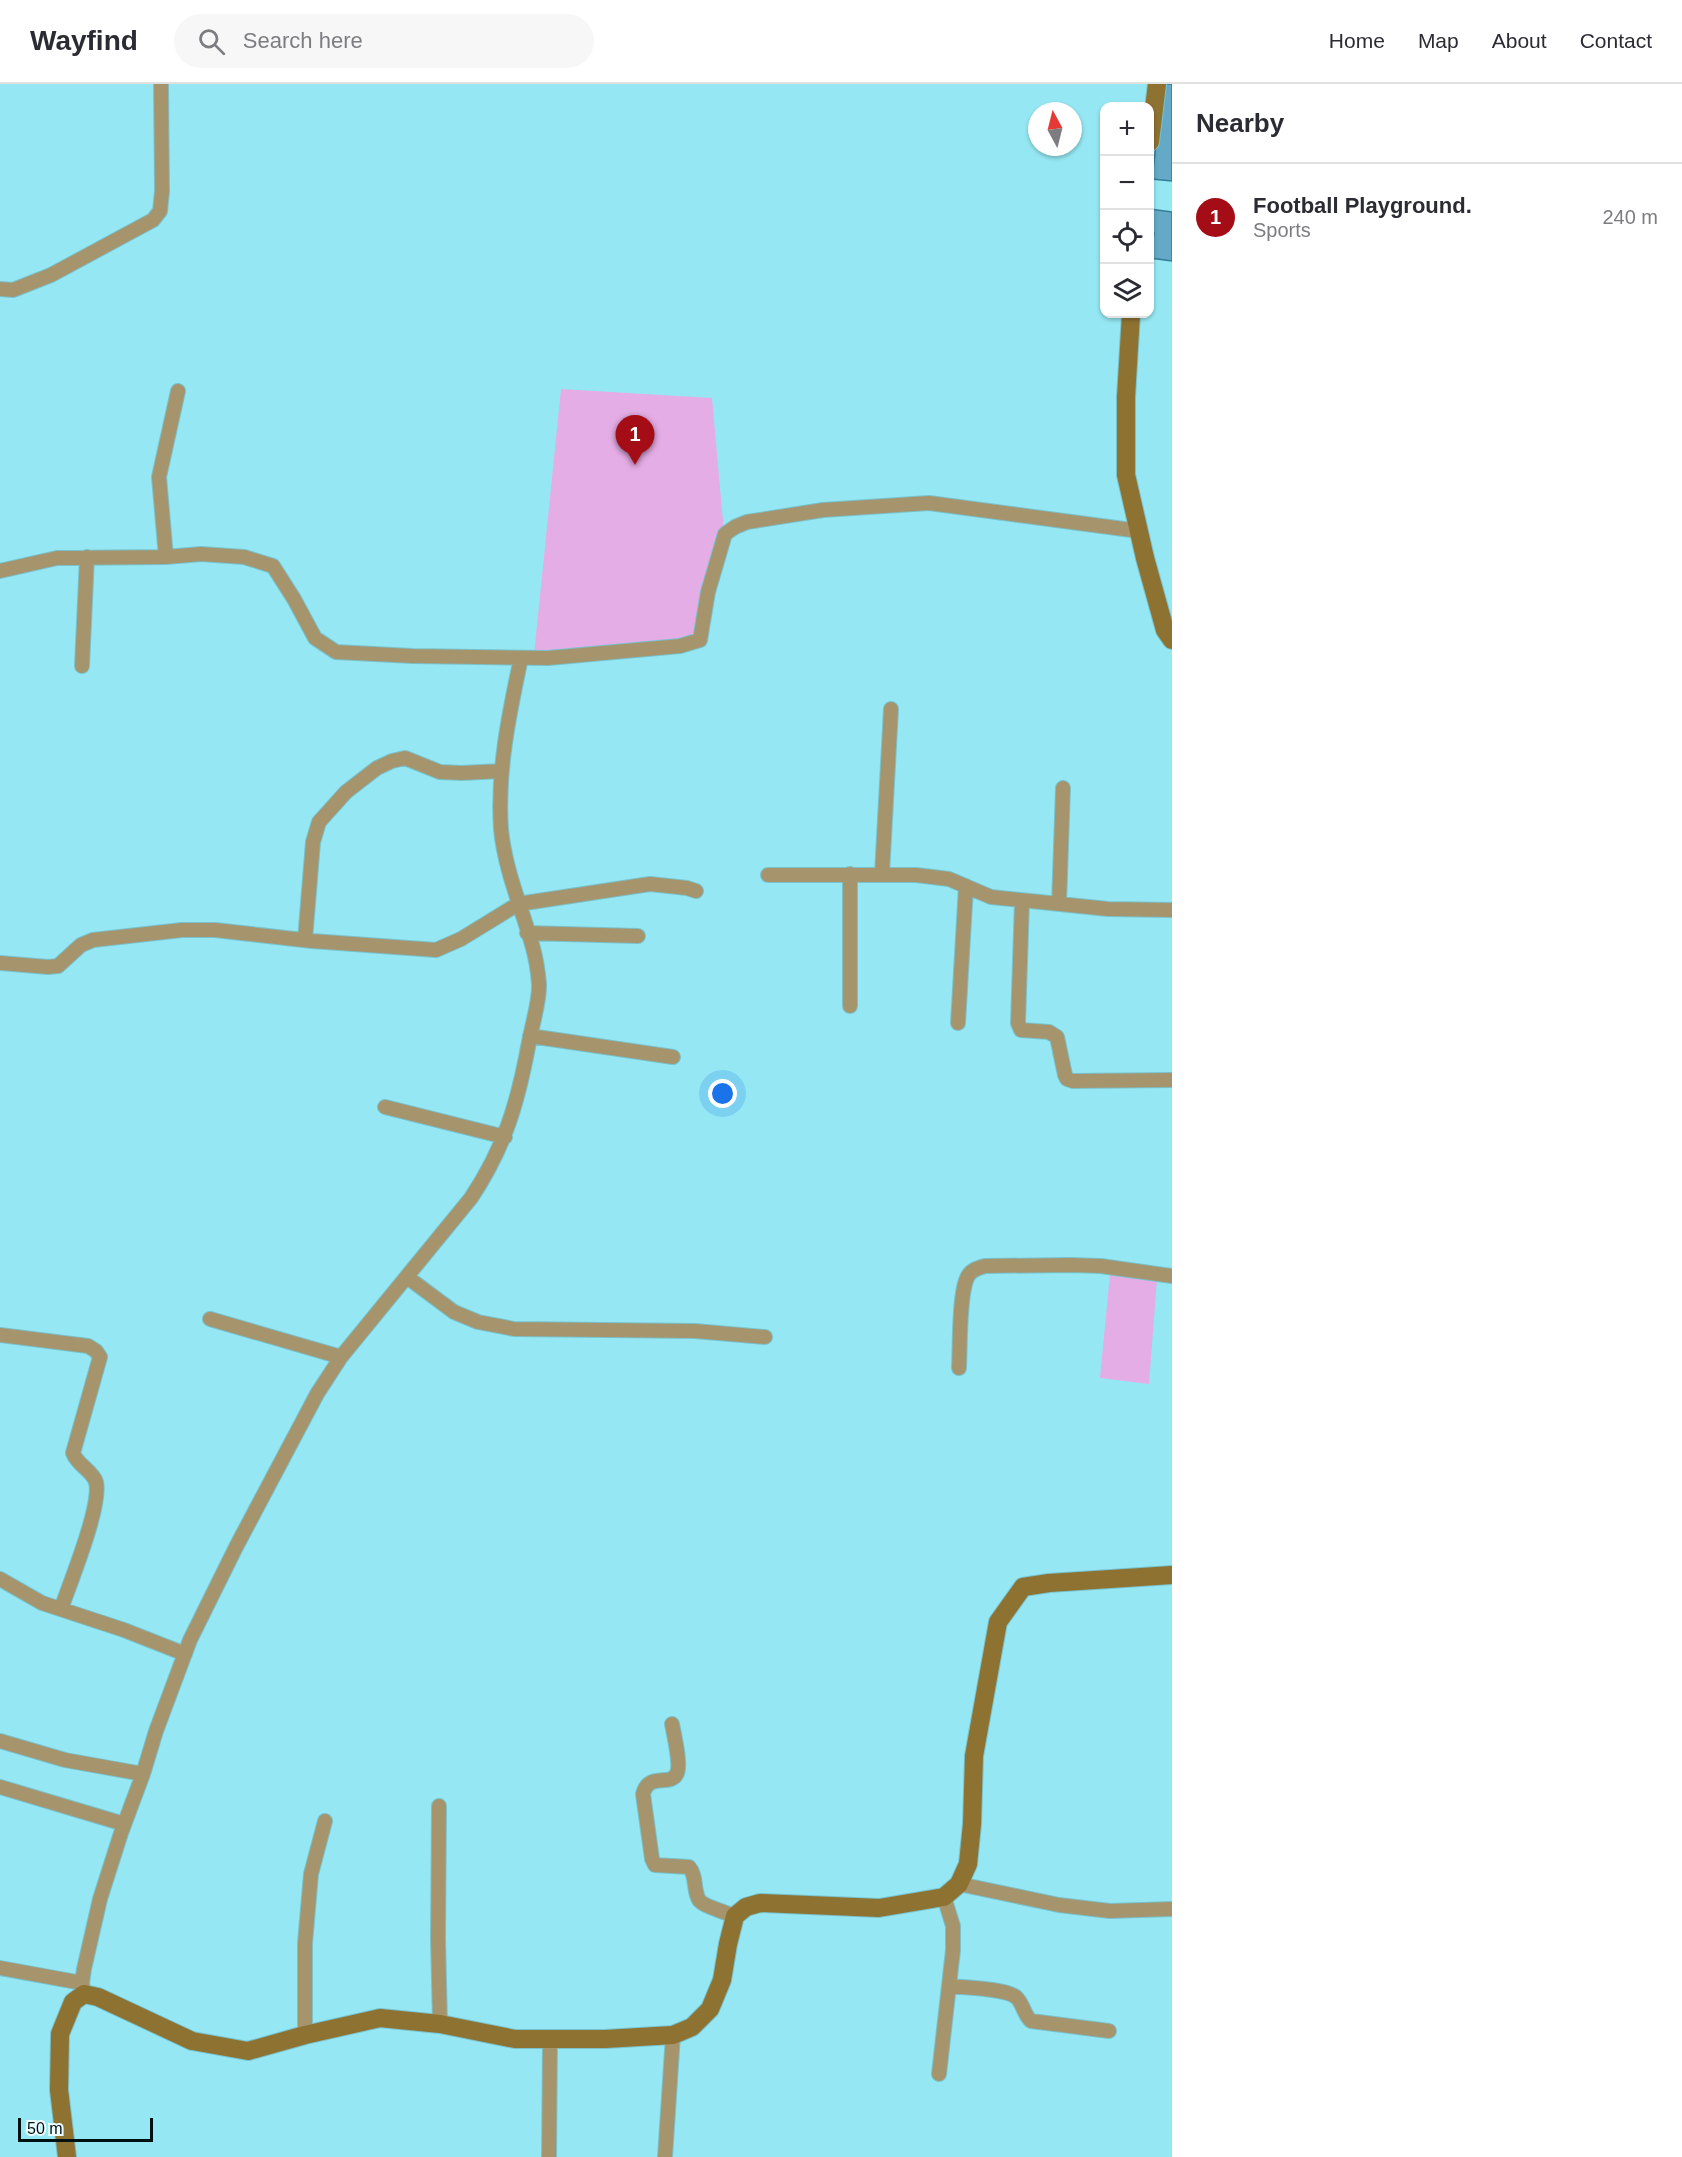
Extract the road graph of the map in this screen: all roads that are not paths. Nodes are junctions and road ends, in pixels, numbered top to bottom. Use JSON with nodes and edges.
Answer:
{"nodes":[{"id":1,"x":161,"y":84,"type":"edge"},
{"id":2,"x":1157,"y":84,"type":"edge"},
{"id":3,"x":1154,"y":106,"type":"edge"},
{"id":4,"x":0,"y":289,"type":"edge"},
{"id":5,"x":1131,"y":318,"type":"edge"},
{"id":6,"x":178,"y":391,"type":"dead end"},
{"id":7,"x":1138,"y":531,"type":"junction"},
{"id":8,"x":87,"y":557,"type":"junction"},
{"id":9,"x":166,"y":558,"type":"junction"},
{"id":10,"x":0,"y":571,"type":"edge"},
{"id":11,"x":1172,"y":640,"type":"edge"},
{"id":12,"x":521,"y":658,"type":"junction"},
{"id":13,"x":82,"y":666,"type":"dead end"},
{"id":14,"x":891,"y":709,"type":"dead end"},
{"id":15,"x":501,"y":771,"type":"junction"},
{"id":16,"x":1063,"y":788,"type":"dead end"},
{"id":17,"x":850,"y":874,"type":"junction"},
{"id":18,"x":882,"y":874,"type":"junction"},
{"id":19,"x":768,"y":875,"type":"dead end"},
{"id":20,"x":966,"y":886,"type":"junction"},
{"id":21,"x":696,"y":891,"type":"dead end"},
{"id":22,"x":1022,"y":901,"type":"junction"},
{"id":23,"x":518,"y":904,"type":"junction"},
{"id":24,"x":1059,"y":904,"type":"junction"},
{"id":25,"x":1172,"y":910,"type":"edge"},
{"id":26,"x":527,"y":933,"type":"junction"},
{"id":27,"x":638,"y":936,"type":"dead end"},
{"id":28,"x":305,"y":940,"type":"junction"},
{"id":29,"x":0,"y":963,"type":"edge"},
{"id":30,"x":850,"y":1006,"type":"dead end"},
{"id":31,"x":958,"y":1023,"type":"dead end"},
{"id":32,"x":530,"y":1036,"type":"junction"},
{"id":33,"x":673,"y":1057,"type":"dead end"},
{"id":34,"x":1172,"y":1080,"type":"edge"},
{"id":35,"x":385,"y":1107,"type":"dead end"},
{"id":36,"x":506,"y":1137,"type":"junction"},
{"id":37,"x":1172,"y":1276,"type":"edge"},
{"id":38,"x":407,"y":1277,"type":"junction"},
{"id":39,"x":210,"y":1319,"type":"dead end"},
{"id":40,"x":0,"y":1335,"type":"edge"},
{"id":41,"x":765,"y":1336,"type":"dead end"},
{"id":42,"x":341,"y":1357,"type":"junction"},
{"id":43,"x":959,"y":1368,"type":"dead end"},
{"id":44,"x":1172,"y":1575,"type":"edge"},
{"id":45,"x":0,"y":1579,"type":"edge"},
{"id":46,"x":61,"y":1609,"type":"junction"},
{"id":47,"x":185,"y":1654,"type":"junction"},
{"id":48,"x":672,"y":1724,"type":"dead end"},
{"id":49,"x":0,"y":1741,"type":"edge"},
{"id":50,"x":143,"y":1774,"type":"junction"},
{"id":51,"x":0,"y":1787,"type":"edge"},
{"id":52,"x":439,"y":1806,"type":"dead end"},
{"id":53,"x":325,"y":1821,"type":"dead end"},
{"id":54,"x":124,"y":1824,"type":"junction"},
{"id":55,"x":959,"y":1884,"type":"junction"},
{"id":56,"x":944,"y":1897,"type":"junction"},
{"id":57,"x":1172,"y":1909,"type":"edge"},
{"id":58,"x":735,"y":1916,"type":"junction"},
{"id":59,"x":0,"y":1968,"type":"edge"},
{"id":60,"x":950,"y":1986,"type":"junction"},
{"id":61,"x":83,"y":1988,"type":"junction"},
{"id":62,"x":440,"y":2024,"type":"junction"},
{"id":63,"x":1109,"y":2031,"type":"dead end"},
{"id":64,"x":305,"y":2035,"type":"junction"},
{"id":65,"x":673,"y":2035,"type":"junction"},
{"id":66,"x":550,"y":2039,"type":"junction"},
{"id":67,"x":939,"y":2074,"type":"dead end"},
{"id":68,"x":67,"y":2157,"type":"edge"},
{"id":69,"x":549,"y":2157,"type":"edge"},
{"id":70,"x":665,"y":2157,"type":"edge"}],
"edges":[{"from":1,"to":4,"type":"street"},
{"from":2,"to":3,"type":"street"},
{"from":5,"to":7,"type":"street"},
{"from":6,"to":9,"type":"street"},
{"from":7,"to":11,"type":"street"},
{"from":7,"to":12,"type":"street"},
{"from":8,"to":9,"type":"street"},
{"from":8,"to":10,"type":"street"},
{"from":8,"to":13,"type":"street"},
{"from":9,"to":12,"type":"street"},
{"from":12,"to":15,"type":"street"},
{"from":14,"to":18,"type":"street"},
{"from":15,"to":23,"type":"street"},
{"from":15,"to":28,"type":"street"},
{"from":16,"to":24,"type":"street"},
{"from":17,"to":18,"type":"street"},
{"from":17,"to":19,"type":"street"},
{"from":17,"to":30,"type":"street"},
{"from":18,"to":20,"type":"street"},
{"from":20,"to":22,"type":"street"},
{"from":20,"to":31,"type":"street"},
{"from":21,"to":23,"type":"street"},
{"from":22,"to":24,"type":"street"},
{"from":22,"to":34,"type":"street"},
{"from":23,"to":26,"type":"street"},
{"from":23,"to":28,"type":"street"},
{"from":24,"to":25,"type":"street"},
{"from":26,"to":27,"type":"street"},
{"from":26,"to":32,"type":"street"},
{"from":28,"to":29,"type":"street"},
{"from":32,"to":33,"type":"street"},
{"from":32,"to":36,"type":"street"},
{"from":35,"to":36,"type":"street"},
{"from":36,"to":38,"type":"street"},
{"from":37,"to":43,"type":"street"},
{"from":38,"to":41,"type":"street"},
{"from":38,"to":42,"type":"street"},
{"from":39,"to":42,"type":"street"},
{"from":40,"to":46,"type":"street"},
{"from":42,"to":47,"type":"street"},
{"from":44,"to":55,"type":"street"},
{"from":45,"to":46,"type":"street"},
{"from":46,"to":47,"type":"street"},
{"from":47,"to":50,"type":"street"},
{"from":48,"to":58,"type":"street"},
{"from":49,"to":50,"type":"street"},
{"from":50,"to":54,"type":"street"},
{"from":51,"to":54,"type":"street"},
{"from":52,"to":62,"type":"street"},
{"from":53,"to":64,"type":"street"},
{"from":54,"to":61,"type":"street"},
{"from":55,"to":56,"type":"street"},
{"from":55,"to":57,"type":"street"},
{"from":56,"to":58,"type":"street"},
{"from":56,"to":60,"type":"street"},
{"from":58,"to":65,"type":"street"},
{"from":59,"to":61,"type":"street"},
{"from":60,"to":63,"type":"street"},
{"from":60,"to":67,"type":"street"},
{"from":61,"to":64,"type":"street"},
{"from":61,"to":68,"type":"street"},
{"from":62,"to":64,"type":"street"},
{"from":62,"to":66,"type":"street"},
{"from":65,"to":66,"type":"street"},
{"from":65,"to":70,"type":"street"},
{"from":66,"to":69,"type":"street"}]}
